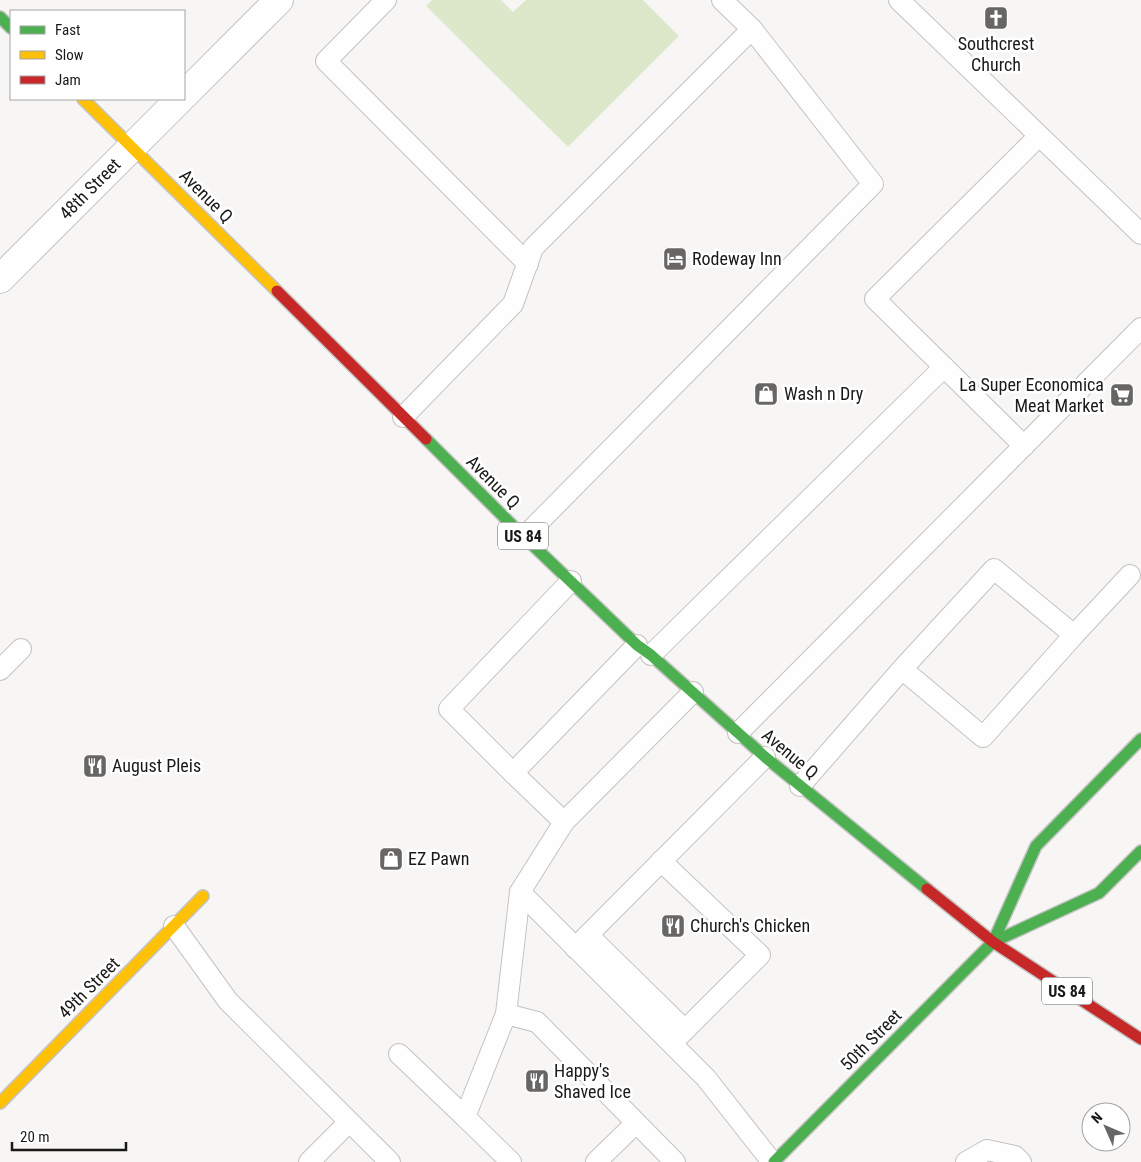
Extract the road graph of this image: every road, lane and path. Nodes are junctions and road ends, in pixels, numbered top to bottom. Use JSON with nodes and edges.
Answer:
{"nodes":[{"id":1,"x":279,"y":0,"type":"edge"},
{"id":2,"x":386,"y":0,"type":"edge"},
{"id":3,"x":722,"y":0,"type":"edge"},
{"id":4,"x":899,"y":0,"type":"edge"},
{"id":5,"x":0,"y":17,"type":"edge"},
{"id":6,"x":10,"y":27,"type":"edge"},
{"id":7,"x":752,"y":29,"type":"junction"},
{"id":8,"x":185,"y":94,"type":"edge"},
{"id":9,"x":84,"y":100,"type":"edge"},
{"id":10,"x":179,"y":100,"type":"edge"},
{"id":11,"x":1039,"y":136,"type":"junction"},
{"id":12,"x":132,"y":147,"type":"junction"},
{"id":13,"x":1141,"y":234,"type":"edge"},
{"id":14,"x":528,"y":264,"type":"junction"},
{"id":15,"x":0,"y":279,"type":"edge"},
{"id":16,"x":1141,"y":328,"type":"edge"},
{"id":17,"x":944,"y":368,"type":"junction"},
{"id":18,"x":403,"y":417,"type":"junction"},
{"id":19,"x":1024,"y":446,"type":"junction"},
{"id":20,"x":524,"y":537,"type":"junction"},
{"id":21,"x":1130,"y":575,"type":"dead end"},
{"id":22,"x":571,"y":581,"type":"junction"},
{"id":23,"x":1074,"y":635,"type":"junction"},
{"id":24,"x":21,"y":649,"type":"dead end"},
{"id":25,"x":644,"y":650,"type":"junction"},
{"id":26,"x":902,"y":668,"type":"junction"},
{"id":27,"x":0,"y":670,"type":"edge"},
{"id":28,"x":693,"y":692,"type":"junction"},
{"id":29,"x":738,"y":733,"type":"junction"},
{"id":30,"x":1141,"y":739,"type":"edge"},
{"id":31,"x":765,"y":757,"type":"junction"},
{"id":32,"x":513,"y":773,"type":"junction"},
{"id":33,"x":800,"y":786,"type":"junction"},
{"id":34,"x":564,"y":822,"type":"junction"},
{"id":35,"x":1141,"y":851,"type":"edge"},
{"id":36,"x":661,"y":861,"type":"junction"},
{"id":37,"x":520,"y":892,"type":"junction"},
{"id":38,"x":203,"y":896,"type":"dead end"},
{"id":39,"x":174,"y":926,"type":"junction"},
{"id":40,"x":582,"y":941,"type":"junction"},
{"id":41,"x":993,"y":942,"type":"junction"},
{"id":42,"x":506,"y":1014,"type":"junction"},
{"id":43,"x":678,"y":1036,"type":"junction"},
{"id":44,"x":1141,"y":1039,"type":"edge"},
{"id":45,"x":399,"y":1054,"type":"dead end"},
{"id":46,"x":0,"y":1103,"type":"edge"},
{"id":47,"x":465,"y":1117,"type":"junction"},
{"id":48,"x":349,"y":1122,"type":"junction"},
{"id":49,"x":636,"y":1123,"type":"junction"},
{"id":50,"x":309,"y":1162,"type":"edge"},
{"id":51,"x":390,"y":1162,"type":"edge"},
{"id":52,"x":512,"y":1162,"type":"edge"},
{"id":53,"x":596,"y":1162,"type":"edge"},
{"id":54,"x":675,"y":1162,"type":"edge"},
{"id":55,"x":773,"y":1162,"type":"edge"},
{"id":56,"x":966,"y":1162,"type":"edge"},
{"id":57,"x":1021,"y":1162,"type":"edge"}],
"edges":[{"from":1,"to":8,"type":"street"},
{"from":2,"to":14,"type":"lane"},
{"from":3,"to":7,"type":"lane"},
{"from":4,"to":11,"type":"lane"},
{"from":5,"to":6,"type":"main road"},
{"from":7,"to":14,"type":"lane"},
{"from":7,"to":20,"type":"lane"},
{"from":9,"to":12,"type":"main road","name":"Avenue Q","number":"US 84"},
{"from":10,"to":12,"type":"street","name":"48th Street"},
{"from":11,"to":13,"type":"lane"},
{"from":11,"to":17,"type":"lane"},
{"from":12,"to":15,"type":"street","name":"48th Street"},
{"from":12,"to":18,"type":"main road","name":"Avenue Q","number":"US 84"},
{"from":14,"to":18,"type":"lane"},
{"from":16,"to":19,"type":"lane"},
{"from":17,"to":19,"type":"lane"},
{"from":17,"to":25,"type":"lane"},
{"from":18,"to":20,"type":"main road","name":"Avenue Q","number":"US 84"},
{"from":19,"to":29,"type":"lane"},
{"from":20,"to":22,"type":"main road","name":"Avenue Q","number":"US 84"},
{"from":21,"to":23,"type":"lane"},
{"from":22,"to":25,"type":"main road","name":"Avenue Q","number":"US 84"},
{"from":22,"to":32,"type":"lane"},
{"from":23,"to":26,"type":"lane"},
{"from":23,"to":26,"type":"lane"},
{"from":24,"to":27,"type":"lane"},
{"from":25,"to":28,"type":"main road","name":"Avenue Q","number":"US 84"},
{"from":25,"to":32,"type":"lane"},
{"from":26,"to":33,"type":"lane"},
{"from":28,"to":29,"type":"main road","name":"Avenue Q","number":"US 84"},
{"from":28,"to":34,"type":"lane"},
{"from":29,"to":31,"type":"main road","name":"Avenue Q","number":"US 84"},
{"from":30,"to":41,"type":"main road","name":"50th Street"},
{"from":31,"to":33,"type":"main road","name":"Avenue Q","number":"US 84"},
{"from":31,"to":36,"type":"lane"},
{"from":32,"to":34,"type":"lane"},
{"from":33,"to":41,"type":"main road","name":"Avenue Q","number":"US 84"},
{"from":34,"to":37,"type":"lane"},
{"from":35,"to":41,"type":"main road","name":"50th Street"},
{"from":36,"to":40,"type":"lane"},
{"from":36,"to":43,"type":"lane"},
{"from":37,"to":40,"type":"lane"},
{"from":37,"to":42,"type":"lane"},
{"from":38,"to":39,"type":"main road","name":"49th Street"},
{"from":39,"to":46,"type":"main road","name":"49th Street"},
{"from":39,"to":48,"type":"lane"},
{"from":40,"to":43,"type":"lane"},
{"from":41,"to":44,"type":"main road","number":"US 84"},
{"from":41,"to":55,"type":"main road","name":"50th Street"},
{"from":42,"to":47,"type":"lane"},
{"from":42,"to":49,"type":"lane"},
{"from":43,"to":55,"type":"lane"},
{"from":45,"to":47,"type":"lane"},
{"from":47,"to":52,"type":"lane"},
{"from":48,"to":50,"type":"lane"},
{"from":48,"to":51,"type":"lane"},
{"from":49,"to":53,"type":"lane"},
{"from":49,"to":54,"type":"lane"},
{"from":56,"to":57,"type":"lane"}]}
